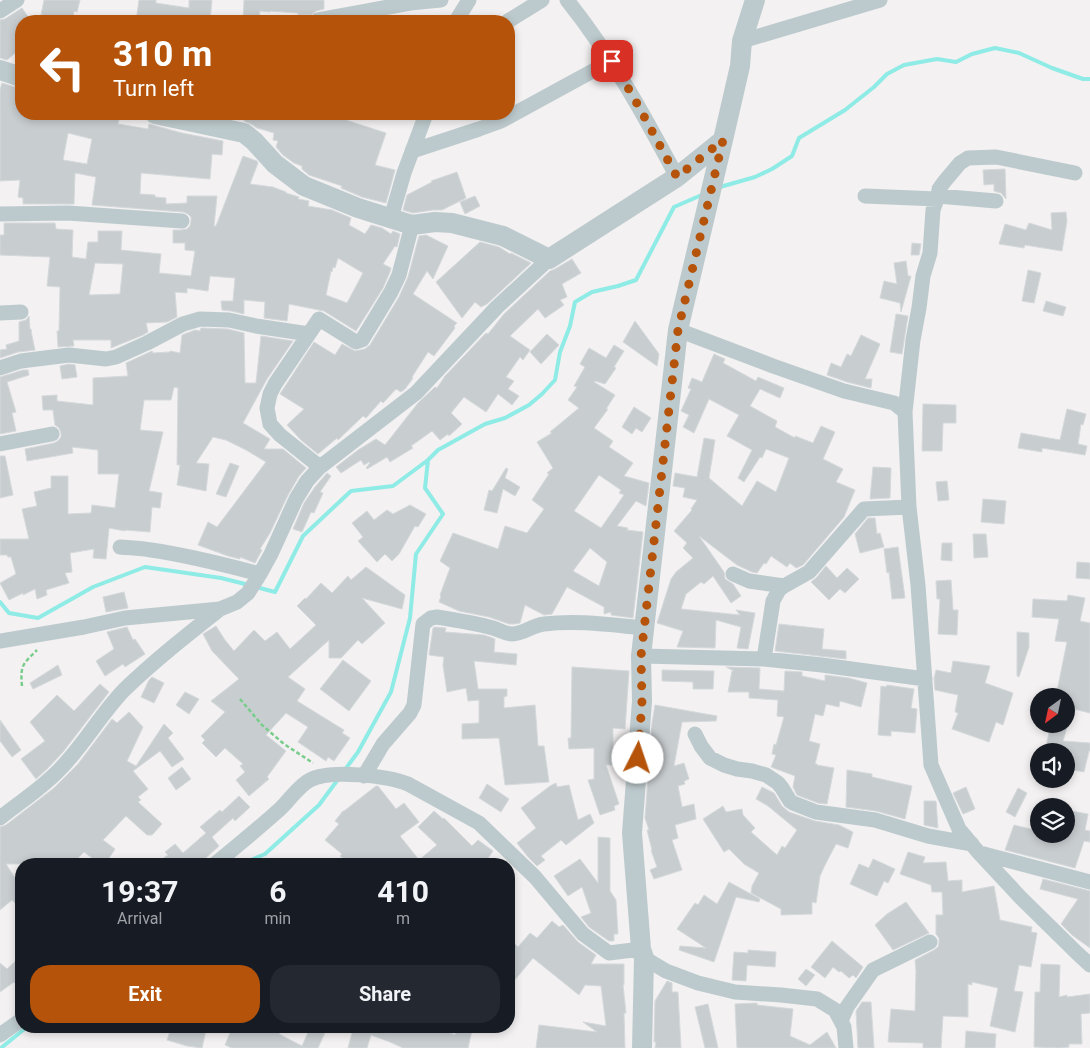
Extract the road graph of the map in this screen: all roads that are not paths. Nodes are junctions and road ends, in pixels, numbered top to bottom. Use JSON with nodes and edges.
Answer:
{"nodes":[{"id":1,"x":17,"y":0,"type":"edge"},
{"id":2,"x":442,"y":0,"type":"edge"},
{"id":3,"x":469,"y":0,"type":"edge"},
{"id":4,"x":542,"y":0,"type":"edge"},
{"id":5,"x":567,"y":0,"type":"edge"},
{"id":6,"x":755,"y":0,"type":"edge"},
{"id":7,"x":880,"y":0,"type":"edge"},
{"id":8,"x":0,"y":11,"type":"edge"},
{"id":9,"x":345,"y":15,"type":"edge"},
{"id":10,"x":460,"y":15,"type":"edge"},
{"id":11,"x":515,"y":17,"type":"edge"},
{"id":12,"x":742,"y":42,"type":"junction"},
{"id":13,"x":612,"y":61,"type":"junction"},
{"id":14,"x":515,"y":113,"type":"edge"},
{"id":15,"x":183,"y":120,"type":"edge"},
{"id":16,"x":424,"y":120,"type":"edge"},
{"id":17,"x":503,"y":120,"type":"edge"},
{"id":18,"x":723,"y":140,"type":"junction"},
{"id":19,"x":412,"y":151,"type":"junction"},
{"id":20,"x":1075,"y":173,"type":"dead end"},
{"id":21,"x":677,"y":177,"type":"junction"},
{"id":22,"x":864,"y":196,"type":"dead end"},
{"id":23,"x":937,"y":198,"type":"junction"},
{"id":24,"x":996,"y":201,"type":"dead end"},
{"id":25,"x":0,"y":214,"type":"edge"},
{"id":26,"x":390,"y":218,"type":"junction"},
{"id":27,"x":182,"y":221,"type":"dead end"},
{"id":28,"x":412,"y":225,"type":"junction"},
{"id":29,"x":549,"y":259,"type":"junction"},
{"id":30,"x":21,"y":312,"type":"dead end"},
{"id":31,"x":0,"y":313,"type":"edge"},
{"id":32,"x":678,"y":330,"type":"junction"},
{"id":33,"x":309,"y":334,"type":"junction"},
{"id":34,"x":0,"y":368,"type":"edge"},
{"id":35,"x":906,"y":412,"type":"junction"},
{"id":36,"x":52,"y":434,"type":"dead end"},
{"id":37,"x":0,"y":444,"type":"edge"},
{"id":38,"x":320,"y":467,"type":"junction"},
{"id":39,"x":909,"y":507,"type":"junction"},
{"id":40,"x":120,"y":547,"type":"dead end"},
{"id":41,"x":733,"y":574,"type":"dead end"},
{"id":42,"x":260,"y":576,"type":"junction"},
{"id":43,"x":784,"y":586,"type":"junction"},
{"id":44,"x":220,"y":609,"type":"junction"},
{"id":45,"x":644,"y":628,"type":"junction"},
{"id":46,"x":0,"y":641,"type":"edge"},
{"id":47,"x":641,"y":656,"type":"junction"},
{"id":48,"x":764,"y":659,"type":"junction"},
{"id":49,"x":925,"y":679,"type":"junction"},
{"id":50,"x":695,"y":734,"type":"dead end"},
{"id":51,"x":364,"y":776,"type":"junction"},
{"id":52,"x":0,"y":818,"type":"edge"},
{"id":53,"x":975,"y":848,"type":"junction"},
{"id":54,"x":223,"y":858,"type":"edge"},
{"id":55,"x":1090,"y":882,"type":"edge"},
{"id":56,"x":930,"y":942,"type":"dead end"},
{"id":57,"x":642,"y":953,"type":"junction"},
{"id":58,"x":1090,"y":965,"type":"edge"},
{"id":59,"x":841,"y":1021,"type":"junction"},
{"id":60,"x":15,"y":1024,"type":"edge"},
{"id":61,"x":0,"y":1035,"type":"edge"},
{"id":62,"x":642,"y":1048,"type":"edge"},
{"id":63,"x":846,"y":1048,"type":"edge"}],
"edges":[{"from":1,"to":8,"type":"street"},
{"from":2,"to":9,"type":"street"},
{"from":3,"to":10,"type":"street"},
{"from":4,"to":11,"type":"street"},
{"from":5,"to":13,"type":"street"},
{"from":6,"to":12,"type":"street"},
{"from":7,"to":12,"type":"street"},
{"from":12,"to":18,"type":"street"},
{"from":13,"to":14,"type":"street"},
{"from":13,"to":21,"type":"street"},
{"from":15,"to":26,"type":"street"},
{"from":16,"to":19,"type":"street"},
{"from":17,"to":19,"type":"street"},
{"from":18,"to":21,"type":"street"},
{"from":18,"to":32,"type":"street"},
{"from":19,"to":26,"type":"street"},
{"from":20,"to":23,"type":"street"},
{"from":21,"to":29,"type":"street"},
{"from":22,"to":23,"type":"street"},
{"from":23,"to":24,"type":"street"},
{"from":23,"to":35,"type":"street"},
{"from":25,"to":27,"type":"street"},
{"from":26,"to":28,"type":"street"},
{"from":28,"to":29,"type":"street"},
{"from":28,"to":33,"type":"street"},
{"from":29,"to":38,"type":"street"},
{"from":30,"to":31,"type":"street"},
{"from":32,"to":35,"type":"street"},
{"from":32,"to":45,"type":"street"},
{"from":33,"to":34,"type":"street"},
{"from":33,"to":38,"type":"street"},
{"from":35,"to":39,"type":"street"},
{"from":36,"to":37,"type":"street"},
{"from":38,"to":42,"type":"street"},
{"from":39,"to":43,"type":"street"},
{"from":39,"to":49,"type":"street"},
{"from":40,"to":42,"type":"street"},
{"from":41,"to":43,"type":"street"},
{"from":42,"to":44,"type":"street"},
{"from":43,"to":48,"type":"street"},
{"from":44,"to":46,"type":"street"},
{"from":44,"to":52,"type":"street"},
{"from":45,"to":47,"type":"street"},
{"from":45,"to":51,"type":"street"},
{"from":47,"to":48,"type":"street"},
{"from":47,"to":57,"type":"street"},
{"from":48,"to":49,"type":"street"},
{"from":49,"to":53,"type":"street"},
{"from":50,"to":53,"type":"street"},
{"from":51,"to":54,"type":"street"},
{"from":51,"to":57,"type":"street"},
{"from":53,"to":55,"type":"street"},
{"from":53,"to":58,"type":"street"},
{"from":56,"to":59,"type":"street"},
{"from":57,"to":59,"type":"street"},
{"from":57,"to":62,"type":"street"},
{"from":59,"to":63,"type":"street"},
{"from":60,"to":61,"type":"street"}]}
